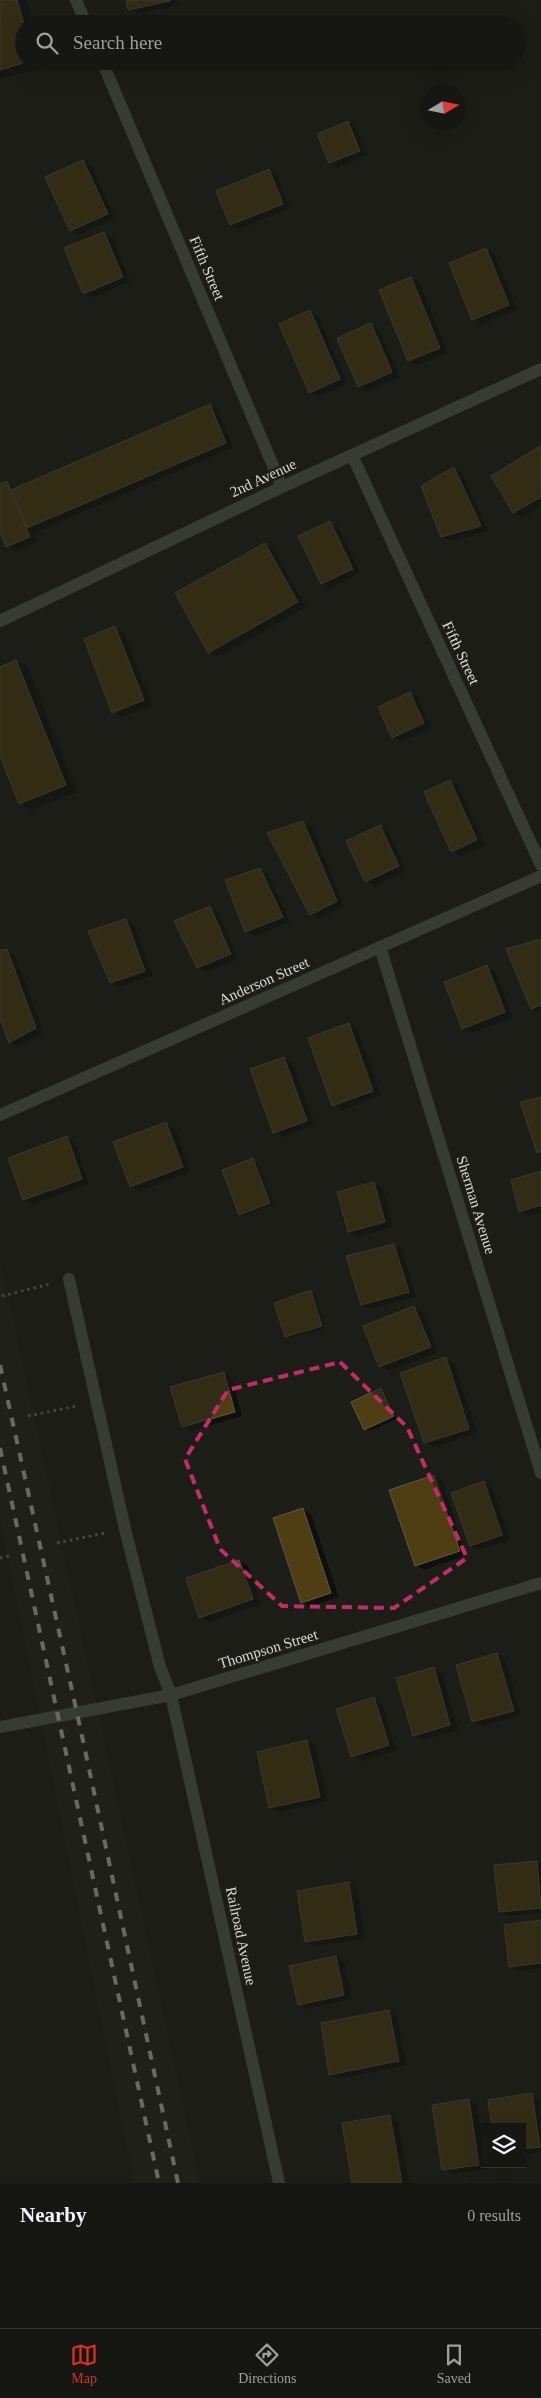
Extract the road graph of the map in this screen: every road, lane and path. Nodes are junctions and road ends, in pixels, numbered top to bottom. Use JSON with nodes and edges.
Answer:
{"nodes":[{"id":1,"x":76,"y":0,"type":"edge"},
{"id":2,"x":82,"y":15,"type":"edge"},
{"id":3,"x":106,"y":70,"type":"edge"},
{"id":4,"x":541,"y":369,"type":"edge"},
{"id":5,"x":352,"y":455,"type":"junction"},
{"id":6,"x":282,"y":487,"type":"junction"},
{"id":7,"x":0,"y":621,"type":"edge"},
{"id":8,"x":541,"y":865,"type":"edge"},
{"id":9,"x":541,"y":876,"type":"edge"},
{"id":10,"x":380,"y":947,"type":"junction"},
{"id":11,"x":0,"y":1115,"type":"edge"},
{"id":12,"x":69,"y":1279,"type":"joint"},
{"id":13,"x":2,"y":1296,"type":"dead end"},
{"id":14,"x":97,"y":1402,"type":"junction"},
{"id":15,"x":28,"y":1416,"type":"dead end"},
{"id":16,"x":541,"y":1472,"type":"edge"},
{"id":17,"x":125,"y":1529,"type":"junction"},
{"id":18,"x":57,"y":1543,"type":"dead end"},
{"id":19,"x":9,"y":1556,"type":"dead end"},
{"id":20,"x":0,"y":1558,"type":"edge"},
{"id":21,"x":541,"y":1583,"type":"edge"},
{"id":22,"x":171,"y":1695,"type":"junction"},
{"id":23,"x":0,"y":1727,"type":"edge"},
{"id":24,"x":279,"y":2183,"type":"edge"}],
"edges":[{"from":1,"to":2,"type":"street"},
{"from":3,"to":6,"type":"street","name":"Fifth Street"},
{"from":4,"to":5,"type":"street","name":"2nd Avenue"},
{"from":5,"to":6,"type":"street","name":"2nd Avenue"},
{"from":5,"to":8,"type":"street","name":"Fifth Street"},
{"from":6,"to":7,"type":"street","name":"2nd Avenue"},
{"from":9,"to":10,"type":"street","name":"Anderson Street"},
{"from":10,"to":11,"type":"street","name":"Anderson Street"},
{"from":10,"to":16,"type":"street","name":"Sherman Avenue"},
{"from":12,"to":13,"type":"path"},
{"from":12,"to":14,"type":"street","name":"Railroad Avenue"},
{"from":14,"to":15,"type":"path"},
{"from":14,"to":17,"type":"street","name":"Railroad Avenue"},
{"from":17,"to":18,"type":"path"},
{"from":17,"to":22,"type":"street","name":"Railroad Avenue"},
{"from":19,"to":20,"type":"path"},
{"from":21,"to":22,"type":"street","name":"Thompson Street"},
{"from":22,"to":23,"type":"street","name":"Thompson Street"},
{"from":22,"to":24,"type":"street","name":"Railroad Avenue"}]}
